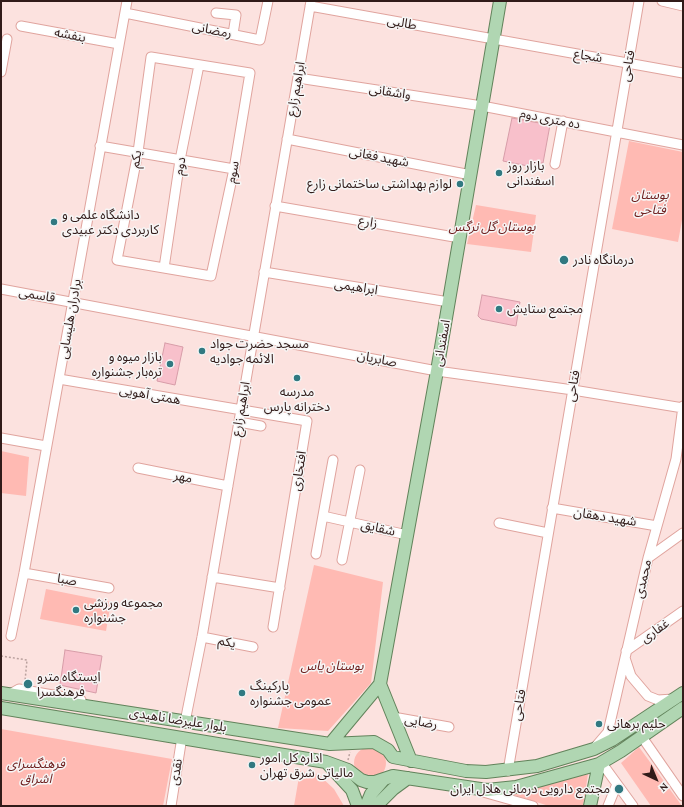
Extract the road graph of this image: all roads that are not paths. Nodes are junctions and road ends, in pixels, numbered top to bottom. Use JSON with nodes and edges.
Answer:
{"nodes":[{"id":1,"x":127,"y":1,"type":"edge"},
{"id":2,"x":268,"y":1,"type":"edge"},
{"id":3,"x":500,"y":1,"type":"edge"},
{"id":4,"x":640,"y":1,"type":"edge"},
{"id":5,"x":662,"y":1,"type":"edge"},
{"id":6,"x":310,"y":4,"type":"edge"},
{"id":7,"x":683,"y":6,"type":"edge"},
{"id":8,"x":125,"y":13,"type":"junction"},
{"id":9,"x":216,"y":13,"type":"dead end"},
{"id":10,"x":21,"y":26,"type":"dead end"},
{"id":11,"x":233,"y":34,"type":"junction"},
{"id":12,"x":7,"y":39,"type":"dead end"},
{"id":13,"x":494,"y":40,"type":"junction"},
{"id":14,"x":119,"y":44,"type":"junction"},
{"id":15,"x":151,"y":58,"type":"joint"},
{"id":16,"x":629,"y":62,"type":"junction"},
{"id":17,"x":198,"y":65,"type":"junction"},
{"id":18,"x":1,"y":72,"type":"edge"},
{"id":19,"x":683,"y":73,"type":"edge"},
{"id":20,"x":298,"y":78,"type":"junction"},
{"id":21,"x":482,"y":106,"type":"junction"},
{"id":22,"x":563,"y":121,"type":"junction"},
{"id":23,"x":617,"y":132,"type":"junction"},
{"id":24,"x":287,"y":139,"type":"junction"},
{"id":25,"x":683,"y":145,"type":"edge"},
{"id":26,"x":100,"y":146,"type":"junction"},
{"id":27,"x":138,"y":152,"type":"junction"},
{"id":28,"x":180,"y":160,"type":"junction"},
{"id":29,"x":555,"y":164,"type":"dead end"},
{"id":30,"x":234,"y":169,"type":"junction"},
{"id":31,"x":471,"y":175,"type":"junction"},
{"id":32,"x":275,"y":206,"type":"junction"},
{"id":33,"x":460,"y":238,"type":"junction"},
{"id":34,"x":117,"y":260,"type":"joint"},
{"id":35,"x":164,"y":268,"type":"junction"},
{"id":36,"x":264,"y":272,"type":"junction"},
{"id":37,"x":1,"y":289,"type":"edge"},
{"id":38,"x":73,"y":302,"type":"junction"},
{"id":39,"x":449,"y":302,"type":"junction"},
{"id":40,"x":254,"y":336,"type":"junction"},
{"id":41,"x":437,"y":371,"type":"junction"},
{"id":42,"x":59,"y":379,"type":"junction"},
{"id":43,"x":573,"y":390,"type":"junction"},
{"id":44,"x":683,"y":407,"type":"edge"},
{"id":45,"x":240,"y":411,"type":"junction"},
{"id":46,"x":238,"y":422,"type":"junction"},
{"id":47,"x":261,"y":426,"type":"dead end"},
{"id":48,"x":1,"y":438,"type":"edge"},
{"id":49,"x":46,"y":446,"type":"junction"},
{"id":50,"x":680,"y":457,"type":"edge"},
{"id":51,"x":333,"y":460,"type":"dead end"},
{"id":52,"x":138,"y":468,"type":"dead end"},
{"id":53,"x":360,"y":470,"type":"dead end"},
{"id":54,"x":228,"y":486,"type":"junction"},
{"id":55,"x":552,"y":508,"type":"junction"},
{"id":56,"x":323,"y":516,"type":"junction"},
{"id":57,"x":350,"y":522,"type":"junction"},
{"id":58,"x":499,"y":524,"type":"dead end"},
{"id":59,"x":657,"y":526,"type":"junction"},
{"id":60,"x":548,"y":533,"type":"junction"},
{"id":61,"x":683,"y":533,"type":"edge"},
{"id":62,"x":407,"y":535,"type":"junction"},
{"id":63,"x":316,"y":554,"type":"dead end"},
{"id":64,"x":648,"y":558,"type":"junction"},
{"id":65,"x":342,"y":560,"type":"dead end"},
{"id":66,"x":24,"y":572,"type":"junction"},
{"id":67,"x":212,"y":577,"type":"junction"},
{"id":68,"x":109,"y":588,"type":"dead end"},
{"id":69,"x":280,"y":588,"type":"junction"},
{"id":70,"x":683,"y":611,"type":"edge"},
{"id":71,"x":273,"y":626,"type":"dead end"},
{"id":72,"x":11,"y":636,"type":"dead end"},
{"id":73,"x":202,"y":636,"type":"junction"},
{"id":74,"x":253,"y":647,"type":"dead end"},
{"id":75,"x":626,"y":654,"type":"junction"},
{"id":76,"x":380,"y":684,"type":"junction"},
{"id":77,"x":5,"y":694,"type":"edge"},
{"id":78,"x":679,"y":696,"type":"edge"},
{"id":79,"x":1,"y":708,"type":"edge"},
{"id":80,"x":683,"y":708,"type":"edge"},
{"id":81,"x":109,"y":710,"type":"junction"},
{"id":82,"x":393,"y":717,"type":"junction"},
{"id":83,"x":185,"y":722,"type":"junction"},
{"id":84,"x":198,"y":724,"type":"junction"},
{"id":85,"x":449,"y":727,"type":"dead end"},
{"id":86,"x":224,"y":728,"type":"junction"},
{"id":87,"x":182,"y":737,"type":"junction"},
{"id":88,"x":642,"y":737,"type":"junction"},
{"id":89,"x":195,"y":739,"type":"junction"},
{"id":90,"x":216,"y":743,"type":"junction"},
{"id":91,"x":330,"y":744,"type":"junction"},
{"id":92,"x":594,"y":749,"type":"junction"},
{"id":93,"x":411,"y":761,"type":"junction"},
{"id":94,"x":326,"y":762,"type":"junction"},
{"id":95,"x":600,"y":763,"type":"junction"},
{"id":96,"x":542,"y":764,"type":"junction"},
{"id":97,"x":511,"y":770,"type":"junction"},
{"id":98,"x":408,"y":778,"type":"junction"},
{"id":99,"x":384,"y":779,"type":"junction"},
{"id":100,"x":545,"y":780,"type":"junction"},
{"id":101,"x":617,"y":784,"type":"junction"},
{"id":102,"x":516,"y":787,"type":"junction"},
{"id":103,"x":470,"y":789,"type":"junction"},
{"id":104,"x":683,"y":796,"type":"edge"},
{"id":105,"x":171,"y":806,"type":"edge"},
{"id":106,"x":358,"y":806,"type":"edge"},
{"id":107,"x":366,"y":806,"type":"edge"},
{"id":108,"x":376,"y":806,"type":"edge"},
{"id":109,"x":533,"y":806,"type":"edge"},
{"id":110,"x":590,"y":806,"type":"edge"},
{"id":111,"x":608,"y":806,"type":"edge"},
{"id":112,"x":614,"y":806,"type":"edge"},
{"id":113,"x":633,"y":806,"type":"edge"}],
"edges":[{"from":1,"to":8,"type":"street","name":"برادران هلیسایی"},
{"from":2,"to":11,"type":"street","name":"رمضانی"},
{"from":3,"to":13,"type":"main road","name":"اسفندانی"},
{"from":4,"to":16,"type":"street","name":"فتاحی"},
{"from":5,"to":7,"type":"street"},
{"from":6,"to":13,"type":"street","name":"طالبی"},
{"from":6,"to":20,"type":"street","name":"ابراهیم زارع"},
{"from":8,"to":11,"type":"street","name":"رمضانی"},
{"from":8,"to":14,"type":"street","name":"برادران هلیسایی"},
{"from":9,"to":11,"type":"street"},
{"from":10,"to":14,"type":"street","name":"بنفشه"},
{"from":12,"to":18,"type":"street"},
{"from":13,"to":16,"type":"street","name":"شجاع"},
{"from":13,"to":21,"type":"main road","name":"اسفندانی"},
{"from":14,"to":26,"type":"street","name":"برادران هلیسایی"},
{"from":15,"to":17,"type":"street","name":"سوم"},
{"from":15,"to":27,"type":"street","name":"یکم"},
{"from":16,"to":19,"type":"street","name":"شجاع"},
{"from":16,"to":23,"type":"street","name":"فتاحی"},
{"from":17,"to":28,"type":"street","name":"دوم"},
{"from":17,"to":30,"type":"street","name":"سوم"},
{"from":20,"to":21,"type":"street","name":"واشقانی"},
{"from":20,"to":24,"type":"street","name":"ابراهیم زارع"},
{"from":21,"to":22,"type":"street","name":"ده متری دوم"},
{"from":21,"to":31,"type":"main road","name":"اسفندانی"},
{"from":22,"to":23,"type":"street","name":"ده متری دوم"},
{"from":22,"to":29,"type":"street"},
{"from":23,"to":25,"type":"street","name":"ده متری دوم"},
{"from":23,"to":43,"type":"street","name":"فتاحی"},
{"from":24,"to":31,"type":"street","name":"شهید فغانی"},
{"from":24,"to":32,"type":"street","name":"ابراهیم زارع"},
{"from":26,"to":27,"type":"street"},
{"from":26,"to":38,"type":"street","name":"برادران هلیسایی"},
{"from":27,"to":28,"type":"street"},
{"from":27,"to":34,"type":"street","name":"یکم"},
{"from":28,"to":30,"type":"street"},
{"from":28,"to":35,"type":"street","name":"دوم"},
{"from":30,"to":35,"type":"street","name":"سوم"},
{"from":31,"to":33,"type":"main road","name":"اسفندانی"},
{"from":32,"to":33,"type":"street","name":"زارع"},
{"from":32,"to":36,"type":"street","name":"ابراهیم زارع"},
{"from":33,"to":39,"type":"main road","name":"اسفندانی"},
{"from":34,"to":35,"type":"street","name":"سوم"},
{"from":36,"to":39,"type":"street","name":"ابراهیمی"},
{"from":36,"to":40,"type":"street","name":"ابراهیم زارع"},
{"from":37,"to":38,"type":"street","name":"قاسمی"},
{"from":38,"to":40,"type":"street","name":"صابریان"},
{"from":38,"to":42,"type":"street","name":"برادران هلیسایی"},
{"from":39,"to":41,"type":"main road","name":"اسفندانی"},
{"from":40,"to":41,"type":"street","name":"صابریان"},
{"from":40,"to":45,"type":"street","name":"ابراهیم زارع"},
{"from":41,"to":43,"type":"street","name":"صابریان"},
{"from":41,"to":62,"type":"main road","name":"اسفندانی"},
{"from":42,"to":45,"type":"street","name":"همتی آهویی"},
{"from":42,"to":49,"type":"street","name":"برادران هلیسایی"},
{"from":43,"to":44,"type":"street","name":"صابریان"},
{"from":43,"to":55,"type":"street","name":"فتاحی"},
{"from":44,"to":50,"type":"street","name":"محمدی"},
{"from":45,"to":46,"type":"street","name":"ابراهیم زارع"},
{"from":45,"to":69,"type":"street","name":"افتخاری"},
{"from":46,"to":47,"type":"street"},
{"from":46,"to":54,"type":"street","name":"ابراهیم زارع"},
{"from":48,"to":49,"type":"street"},
{"from":49,"to":66,"type":"street","name":"برادران هلیسایی"},
{"from":50,"to":59,"type":"street","name":"محمدی"},
{"from":51,"to":56,"type":"street"},
{"from":52,"to":54,"type":"street","name":"مهر"},
{"from":53,"to":57,"type":"street","name":"شقایق"},
{"from":54,"to":67,"type":"street","name":"ابراهیم زارع"},
{"from":55,"to":59,"type":"street","name":"شهید دهقان"},
{"from":55,"to":60,"type":"street","name":"فتاحی"},
{"from":56,"to":57,"type":"street","name":"شقایق"},
{"from":56,"to":63,"type":"street"},
{"from":57,"to":62,"type":"street","name":"شقایق"},
{"from":57,"to":65,"type":"street","name":"شقایق"},
{"from":58,"to":60,"type":"street"},
{"from":59,"to":64,"type":"street","name":"محمدی"},
{"from":60,"to":97,"type":"street","name":"فتاحی"},
{"from":61,"to":64,"type":"street"},
{"from":62,"to":76,"type":"main road","name":"اسفندانی"},
{"from":64,"to":75,"type":"street","name":"محمدی"},
{"from":66,"to":68,"type":"street","name":"صبا"},
{"from":66,"to":72,"type":"street","name":"برادران هلیسایی"},
{"from":67,"to":69,"type":"street"},
{"from":67,"to":73,"type":"street","name":"ابراهیم زارع"},
{"from":69,"to":71,"type":"street","name":"افتخاری"},
{"from":70,"to":75,"type":"street","name":"غفاری"},
{"from":73,"to":74,"type":"street","name":"یکم"},
{"from":73,"to":83,"type":"street","name":"ابراهیم زارع"},
{"from":75,"to":78,"type":"street"},
{"from":75,"to":92,"type":"street","name":"محمدی"},
{"from":76,"to":82,"type":"main road"},
{"from":76,"to":91,"type":"main road"},
{"from":77,"to":81,"type":"main road","name":"بلوار علیرضا ناهیدی"},
{"from":77,"to":81,"type":"street"},
{"from":78,"to":92,"type":"main road"},
{"from":79,"to":87,"type":"main road","name":"بلوار علیرضا ناهیدی"},
{"from":80,"to":88,"type":"main road"},
{"from":81,"to":83,"type":"main road","name":"بلوار علیرضا ناهیدی"},
{"from":82,"to":85,"type":"street","name":"رضایی"},
{"from":82,"to":93,"type":"main road"},
{"from":83,"to":84,"type":"main road","name":"بلوار علیرضا ناهیدی"},
{"from":84,"to":86,"type":"main road","name":"بلوار علیرضا ناهیدی"},
{"from":84,"to":89,"type":"main road"},
{"from":86,"to":90,"type":"main road"},
{"from":86,"to":91,"type":"main road","name":"بلوار علیرضا ناهیدی"},
{"from":87,"to":89,"type":"main road","name":"بلوار علیرضا ناهیدی"},
{"from":87,"to":105,"type":"street","name":"نقدی"},
{"from":88,"to":95,"type":"main road"},
{"from":88,"to":104,"type":"street"},
{"from":89,"to":90,"type":"main road","name":"بلوار علیرضا ناهیدی"},
{"from":90,"to":94,"type":"main road","name":"بلوار علیرضا ناهیدی"},
{"from":91,"to":93,"type":"main road","name":"بلوار علیرضا ناهیدی"},
{"from":92,"to":96,"type":"main road"},
{"from":93,"to":97,"type":"main road"},
{"from":94,"to":99,"type":"main road","name":"بلوار علیرضا ناهیدی"},
{"from":94,"to":106,"type":"main road"},
{"from":95,"to":100,"type":"main road"},
{"from":95,"to":101,"type":"street"},
{"from":95,"to":110,"type":"main road"},
{"from":96,"to":97,"type":"main road"},
{"from":96,"to":100,"type":"main road"},
{"from":97,"to":102,"type":"main road"},
{"from":98,"to":99,"type":"main road"},
{"from":98,"to":103,"type":"main road"},
{"from":98,"to":108,"type":"main road"},
{"from":99,"to":107,"type":"main road"},
{"from":100,"to":102,"type":"main road"},
{"from":101,"to":111,"type":"street"},
{"from":101,"to":112,"type":"street"},
{"from":101,"to":113,"type":"street"},
{"from":102,"to":103,"type":"main road"},
{"from":103,"to":109,"type":"street"}]}
